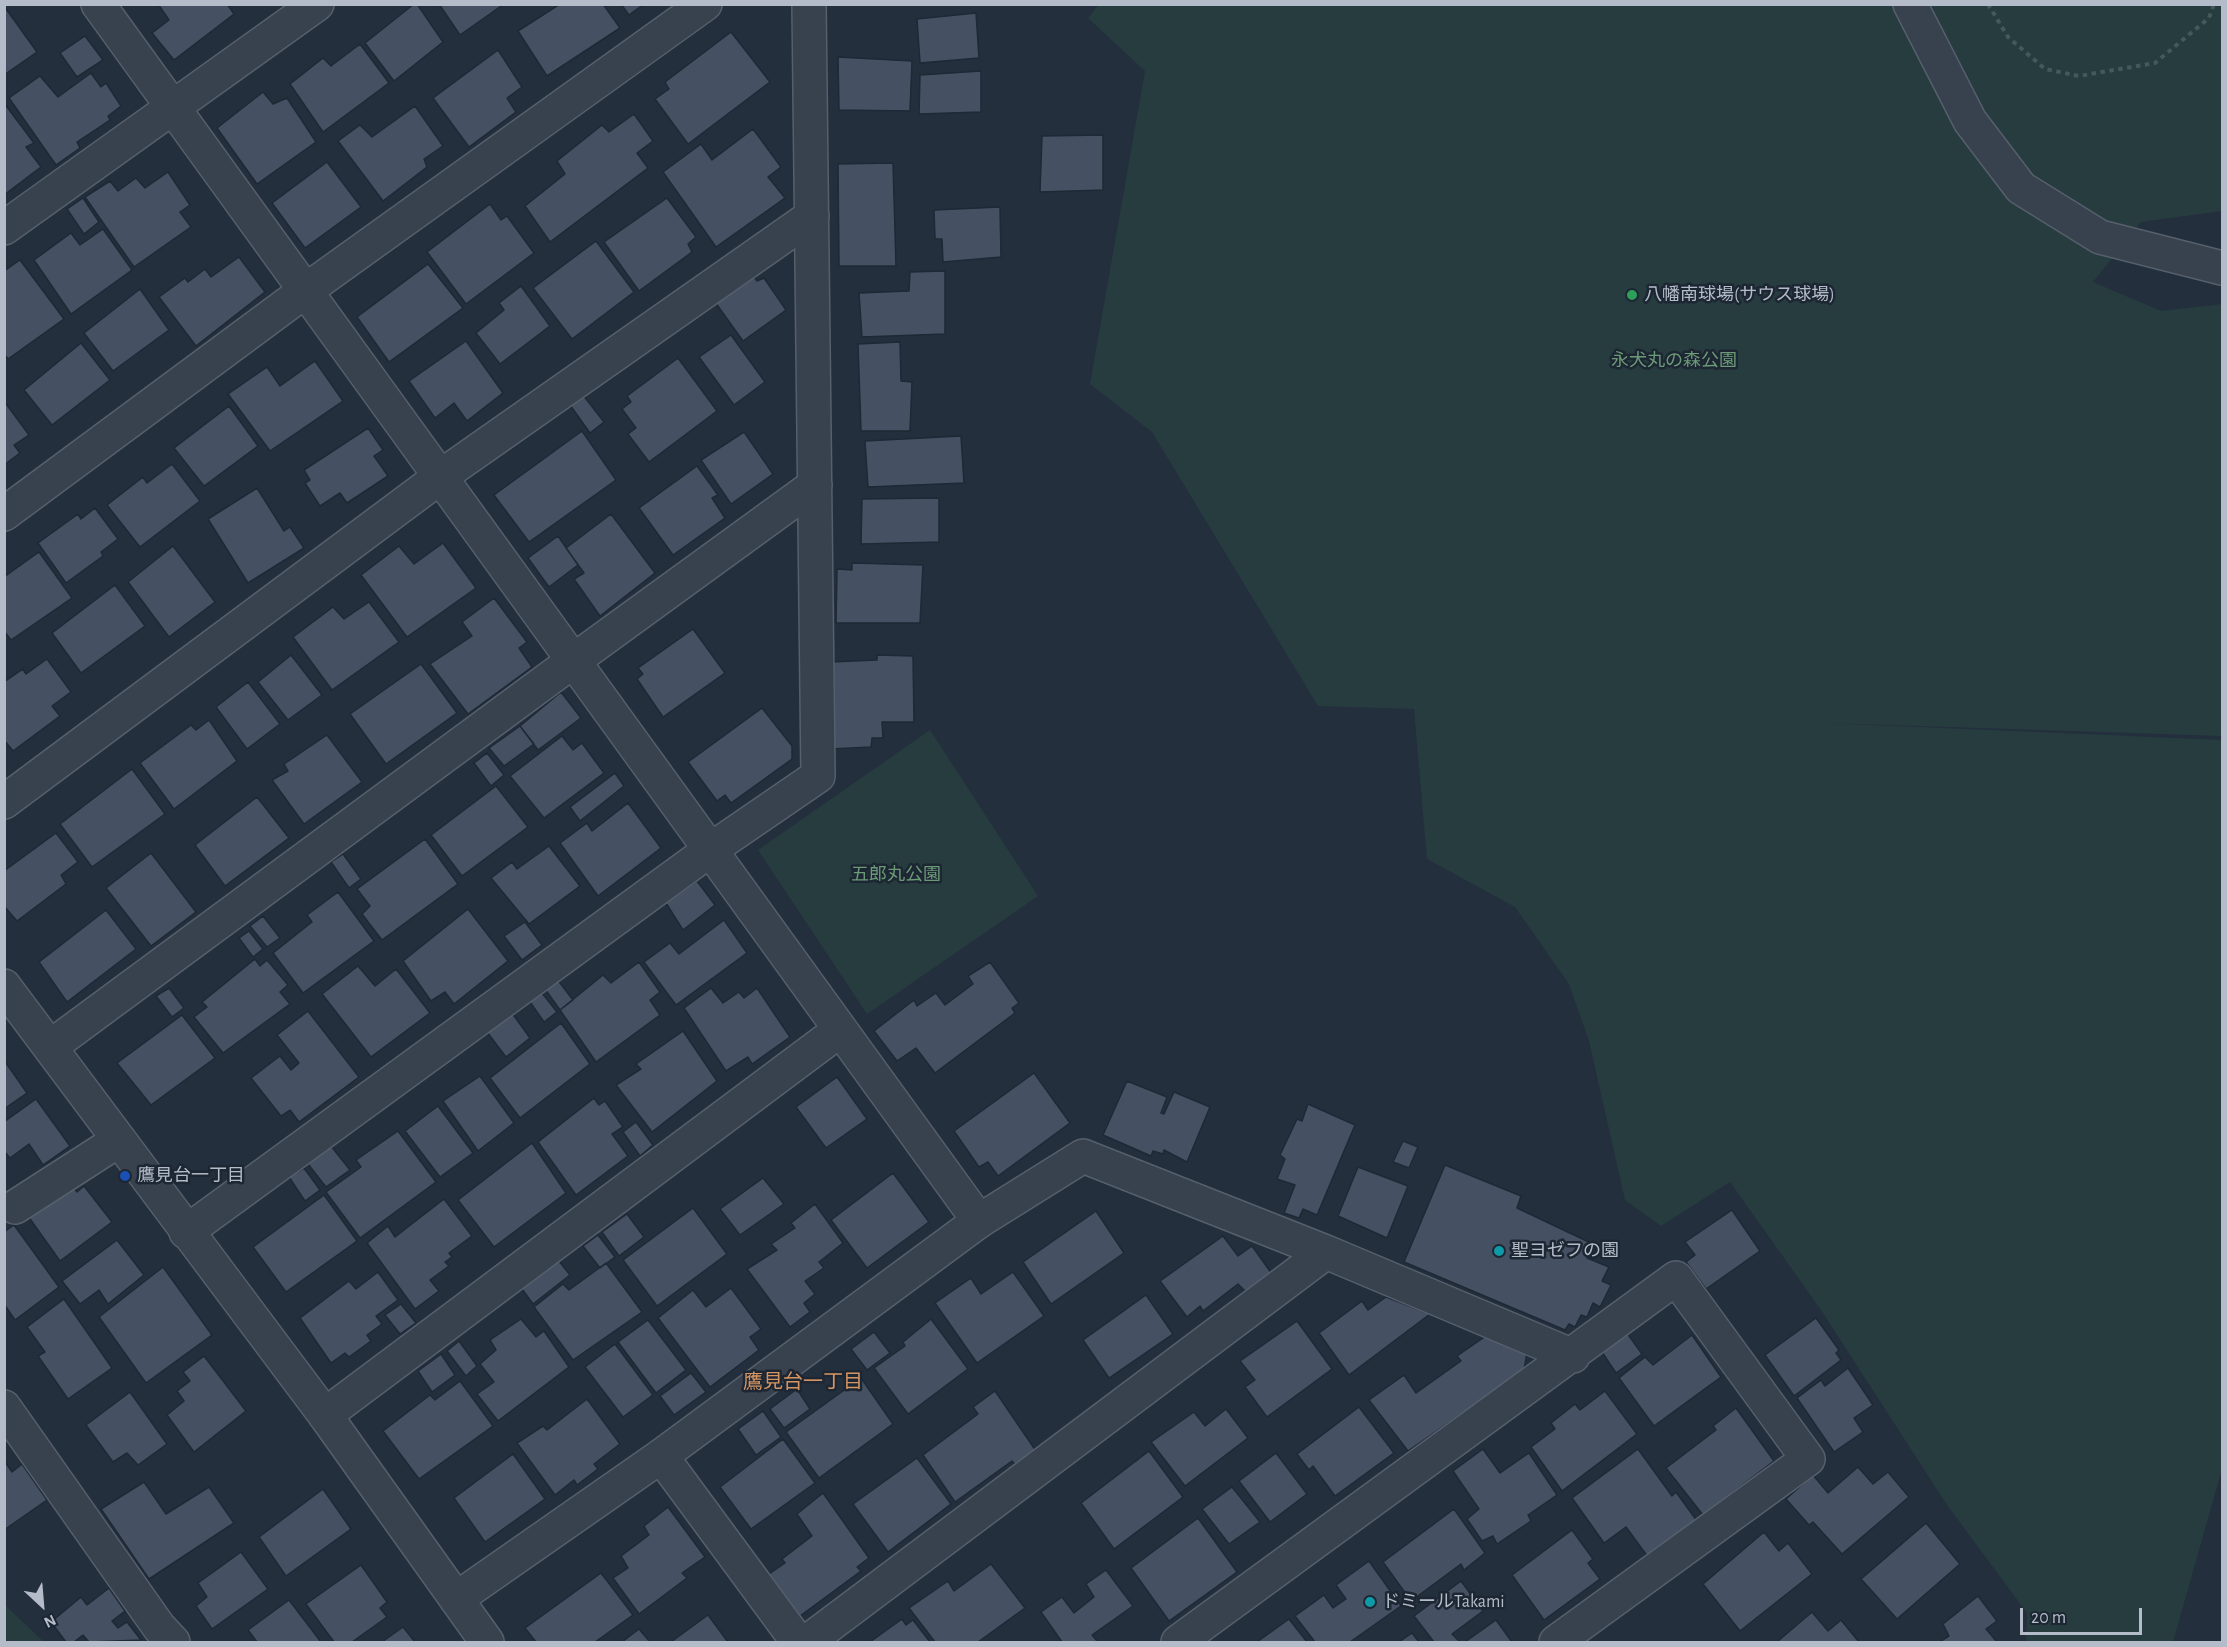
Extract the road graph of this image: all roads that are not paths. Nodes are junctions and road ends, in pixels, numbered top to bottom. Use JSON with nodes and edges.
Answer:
{"nodes":[{"id":1,"x":98,"y":4,"type":"edge"},
{"id":2,"x":317,"y":4,"type":"edge"},
{"id":3,"x":705,"y":4,"type":"edge"},
{"id":4,"x":809,"y":4,"type":"edge"},
{"id":5,"x":1910,"y":4,"type":"edge"},
{"id":6,"x":172,"y":108,"type":"junction"},
{"id":7,"x":812,"y":216,"type":"junction"},
{"id":8,"x":4,"y":228,"type":"edge"},
{"id":9,"x":2223,"y":268,"type":"edge"},
{"id":10,"x":305,"y":291,"type":"junction"},
{"id":11,"x":440,"y":477,"type":"junction"},
{"id":12,"x":815,"y":485,"type":"junction"},
{"id":13,"x":4,"y":514,"type":"edge"},
{"id":14,"x":573,"y":661,"type":"junction"},
{"id":15,"x":4,"y":802,"type":"edge"},
{"id":16,"x":710,"y":850,"type":"junction"},
{"id":17,"x":4,"y":986,"type":"edge"},
{"id":18,"x":840,"y":1030,"type":"junction"},
{"id":19,"x":50,"y":1047,"type":"junction"},
{"id":20,"x":119,"y":1140,"type":"junction"},
{"id":21,"x":15,"y":1207,"type":"dead end"},
{"id":22,"x":979,"y":1221,"type":"junction"},
{"id":23,"x":186,"y":1232,"type":"junction"},
{"id":24,"x":1326,"y":1252,"type":"junction"},
{"id":25,"x":1573,"y":1356,"type":"junction"},
{"id":26,"x":4,"y":1407,"type":"edge"},
{"id":27,"x":325,"y":1415,"type":"junction"},
{"id":28,"x":661,"y":1456,"type":"junction"},
{"id":29,"x":456,"y":1599,"type":"junction"},
{"id":30,"x":173,"y":1642,"type":"edge"},
{"id":31,"x":487,"y":1642,"type":"edge"},
{"id":32,"x":798,"y":1642,"type":"edge"},
{"id":33,"x":807,"y":1642,"type":"edge"},
{"id":34,"x":1178,"y":1642,"type":"edge"},
{"id":35,"x":1556,"y":1642,"type":"edge"}],
"edges":[{"from":1,"to":6,"type":"street"},
{"from":2,"to":6,"type":"street"},
{"from":3,"to":10,"type":"street"},
{"from":4,"to":7,"type":"street"},
{"from":5,"to":9,"type":"street"},
{"from":6,"to":8,"type":"street"},
{"from":6,"to":10,"type":"street"},
{"from":7,"to":11,"type":"street"},
{"from":7,"to":12,"type":"street"},
{"from":10,"to":11,"type":"street"},
{"from":10,"to":13,"type":"street"},
{"from":11,"to":14,"type":"street"},
{"from":11,"to":15,"type":"street"},
{"from":12,"to":14,"type":"street"},
{"from":12,"to":16,"type":"street"},
{"from":14,"to":16,"type":"street"},
{"from":14,"to":19,"type":"street"},
{"from":16,"to":18,"type":"street"},
{"from":16,"to":23,"type":"street"},
{"from":17,"to":19,"type":"street"},
{"from":18,"to":22,"type":"street"},
{"from":18,"to":27,"type":"street"},
{"from":19,"to":20,"type":"street"},
{"from":20,"to":21,"type":"street"},
{"from":20,"to":23,"type":"street"},
{"from":22,"to":24,"type":"street"},
{"from":22,"to":28,"type":"street"},
{"from":23,"to":27,"type":"street"},
{"from":24,"to":25,"type":"street"},
{"from":24,"to":33,"type":"street"},
{"from":25,"to":34,"type":"street"},
{"from":25,"to":35,"type":"street"},
{"from":26,"to":30,"type":"street"},
{"from":27,"to":29,"type":"street"},
{"from":28,"to":29,"type":"street"},
{"from":28,"to":32,"type":"street"},
{"from":29,"to":31,"type":"street"}]}
